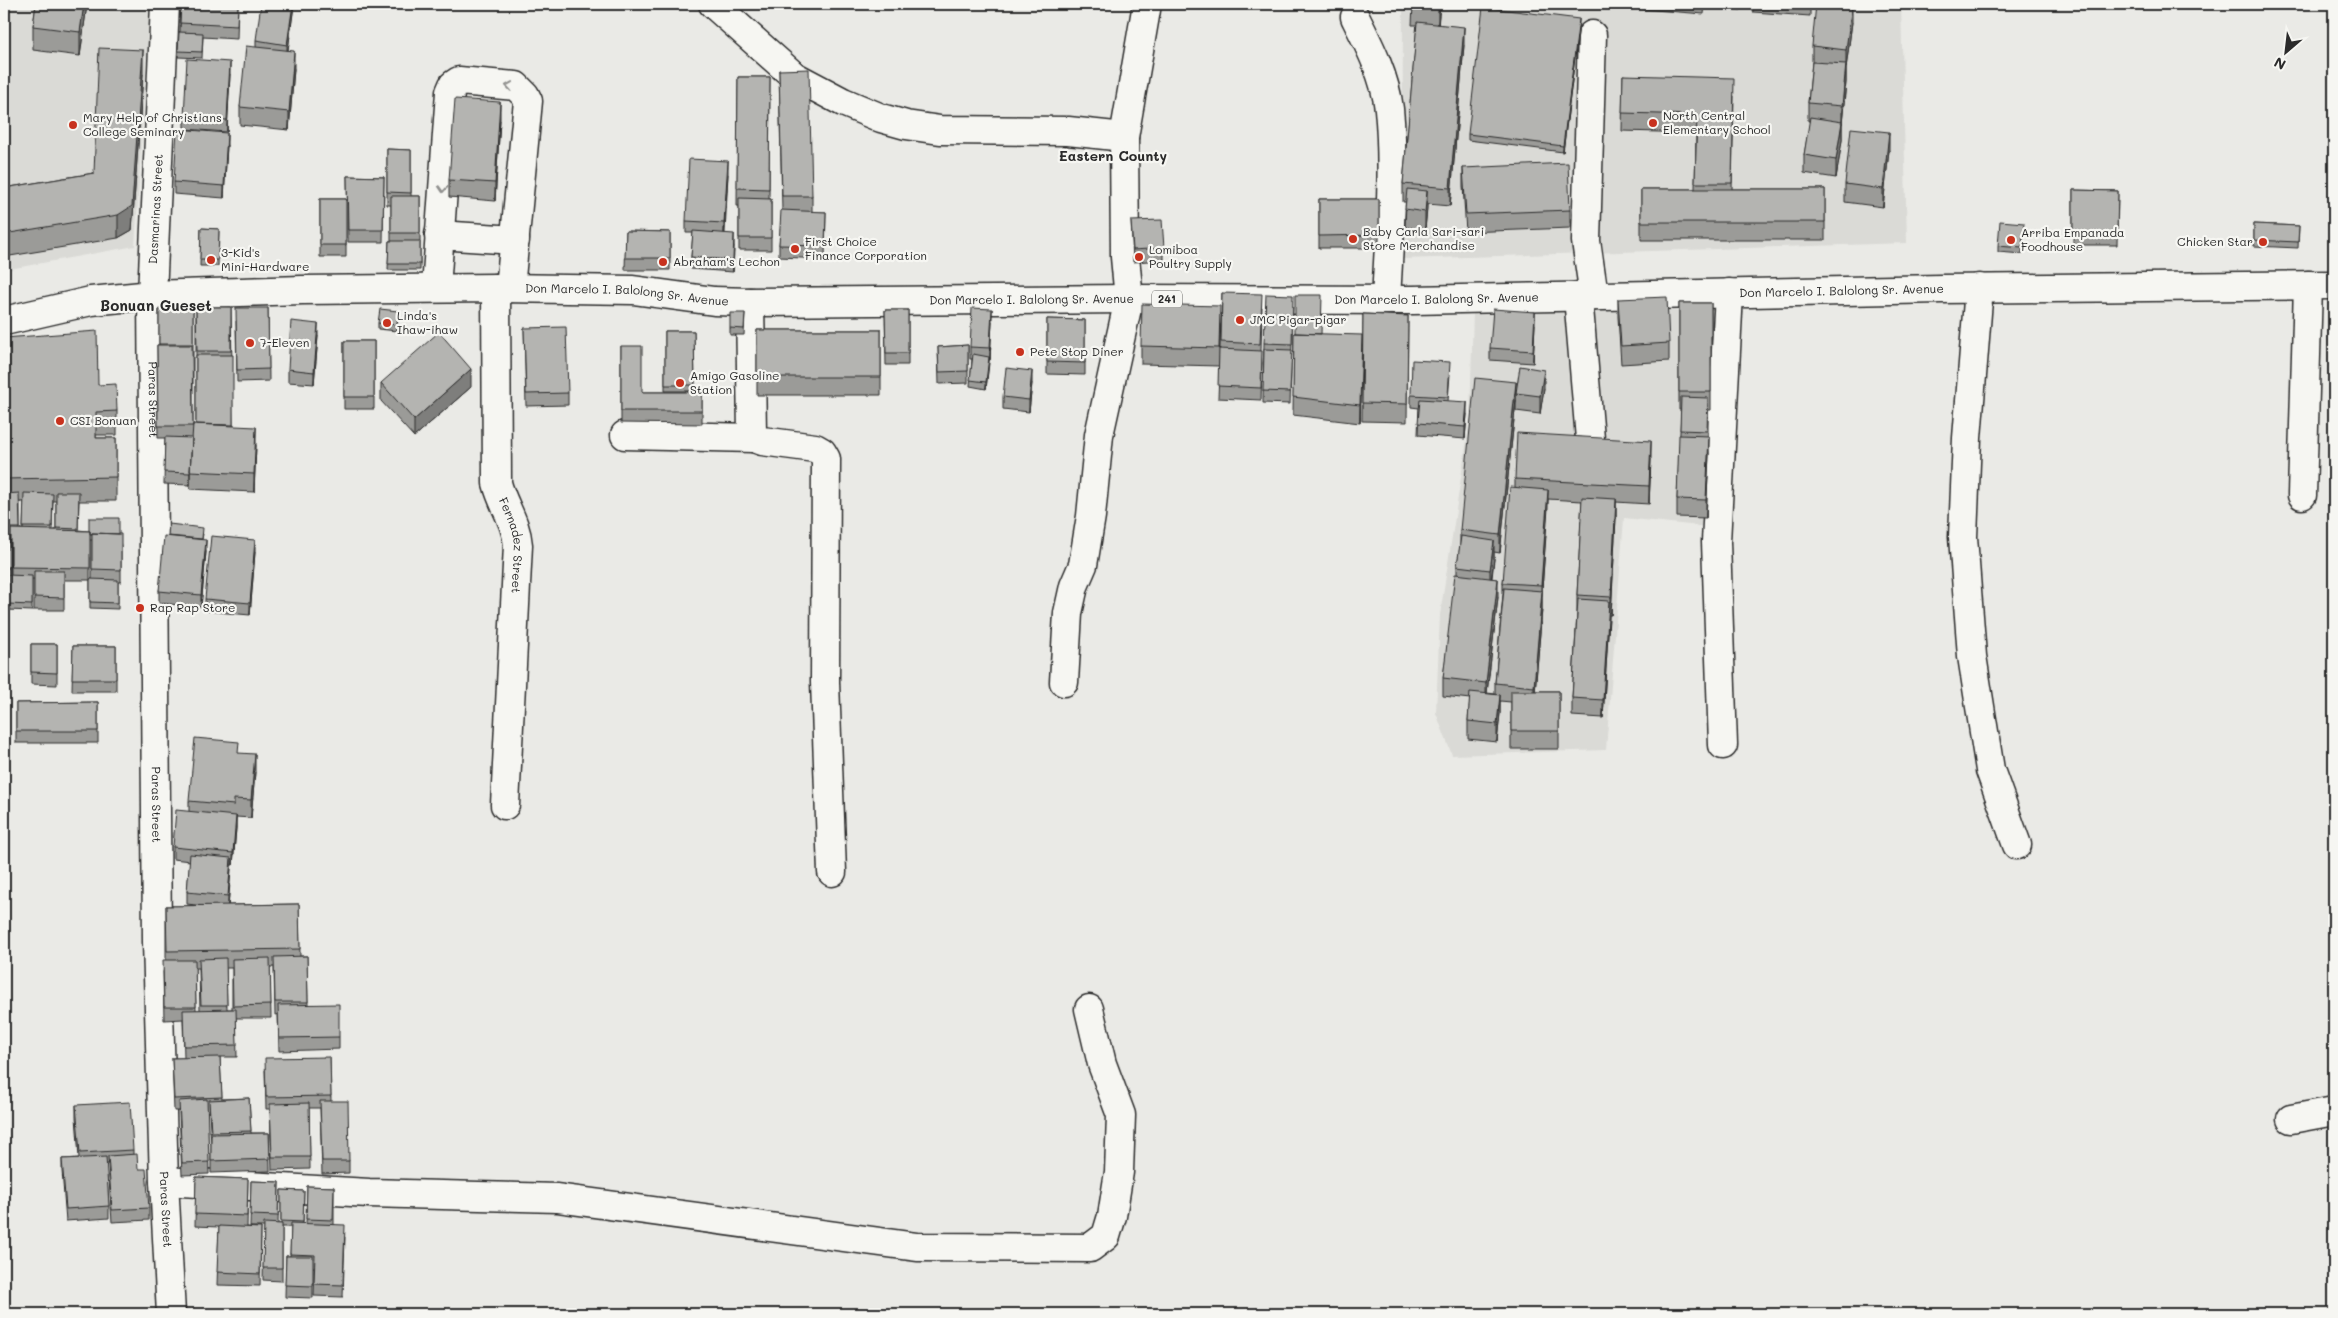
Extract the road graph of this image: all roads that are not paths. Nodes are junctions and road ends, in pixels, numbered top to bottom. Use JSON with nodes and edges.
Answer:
{"nodes":[{"id":1,"x":165,"y":4,"type":"edge"},
{"id":2,"x":712,"y":4,"type":"edge"},
{"id":3,"x":1147,"y":4,"type":"edge"},
{"id":4,"x":1355,"y":17,"type":"dead end"},
{"id":5,"x":1592,"y":35,"type":"dead end"},
{"id":6,"x":1124,"y":137,"type":"junction"},
{"id":7,"x":439,"y":235,"type":"junction"},
{"id":8,"x":515,"y":240,"type":"junction"},
{"id":9,"x":2321,"y":285,"type":"edge"},
{"id":10,"x":436,"y":288,"type":"junction"},
{"id":11,"x":503,"y":288,"type":"junction"},
{"id":12,"x":1979,"y":288,"type":"junction"},
{"id":13,"x":1729,"y":293,"type":"junction"},
{"id":14,"x":152,"y":295,"type":"junction"},
{"id":15,"x":1586,"y":296,"type":"junction"},
{"id":16,"x":1129,"y":299,"type":"junction"},
{"id":17,"x":1386,"y":300,"type":"junction"},
{"id":18,"x":750,"y":302,"type":"junction"},
{"id":19,"x":4,"y":321,"type":"edge"},
{"id":20,"x":625,"y":435,"type":"dead end"},
{"id":21,"x":754,"y":438,"type":"junction"},
{"id":22,"x":1590,"y":439,"type":"edge"},
{"id":23,"x":2302,"y":495,"type":"dead end"},
{"id":24,"x":1064,"y":682,"type":"dead end"},
{"id":25,"x":1723,"y":745,"type":"dead end"},
{"id":26,"x":504,"y":805,"type":"dead end"},
{"id":27,"x":2017,"y":845,"type":"dead end"},
{"id":28,"x":832,"y":872,"type":"dead end"},
{"id":29,"x":1089,"y":1009,"type":"dead end"},
{"id":30,"x":2334,"y":1111,"type":"edge"},
{"id":31,"x":2291,"y":1119,"type":"dead end"},
{"id":32,"x":164,"y":1181,"type":"junction"},
{"id":33,"x":171,"y":1314,"type":"edge"}],
"edges":[{"from":1,"to":14,"type":"street","name":"Dasmarinas Street"},
{"from":2,"to":6,"type":"street"},
{"from":3,"to":6,"type":"street"},
{"from":4,"to":17,"type":"street"},
{"from":5,"to":15,"type":"street"},
{"from":6,"to":16,"type":"street"},
{"from":7,"to":8,"type":"street"},
{"from":8,"to":7,"type":"street","name":"Fernadez Street","one_way":true},
{"from":7,"to":10,"type":"street"},
{"from":8,"to":11,"type":"street","name":"Fernadez Street"},
{"from":9,"to":12,"type":"street","name":"Don Marcelo I. Balolong Sr. Avenue","number":"241"},
{"from":9,"to":23,"type":"street"},
{"from":10,"to":11,"type":"street","name":"Don Marcelo I. Balolong Sr. Avenue","number":"241"},
{"from":10,"to":14,"type":"street","name":"Don Marcelo I. Balolong Sr. Avenue","number":"241"},
{"from":11,"to":18,"type":"street","name":"Don Marcelo I. Balolong Sr. Avenue","number":"241"},
{"from":11,"to":26,"type":"street","name":"Fernadez Street"},
{"from":12,"to":13,"type":"street","name":"Don Marcelo I. Balolong Sr. Avenue","number":"241"},
{"from":12,"to":27,"type":"street"},
{"from":13,"to":15,"type":"street","name":"Don Marcelo I. Balolong Sr. Avenue","number":"241"},
{"from":13,"to":25,"type":"street"},
{"from":14,"to":19,"type":"street","name":"Don Marcelo I. Balolong Sr. Avenue","number":"241"},
{"from":14,"to":32,"type":"street","name":"Paras Street"},
{"from":15,"to":17,"type":"street","name":"Don Marcelo I. Balolong Sr. Avenue","number":"241"},
{"from":15,"to":22,"type":"street"},
{"from":16,"to":17,"type":"street","name":"Don Marcelo I. Balolong Sr. Avenue","number":"241"},
{"from":16,"to":18,"type":"street","name":"Don Marcelo I. Balolong Sr. Avenue","number":"241"},
{"from":16,"to":24,"type":"street"},
{"from":18,"to":21,"type":"street"},
{"from":20,"to":21,"type":"street"},
{"from":21,"to":28,"type":"street"},
{"from":29,"to":32,"type":"street"},
{"from":30,"to":31,"type":"street"},
{"from":32,"to":33,"type":"street","name":"Paras Street"}]}
